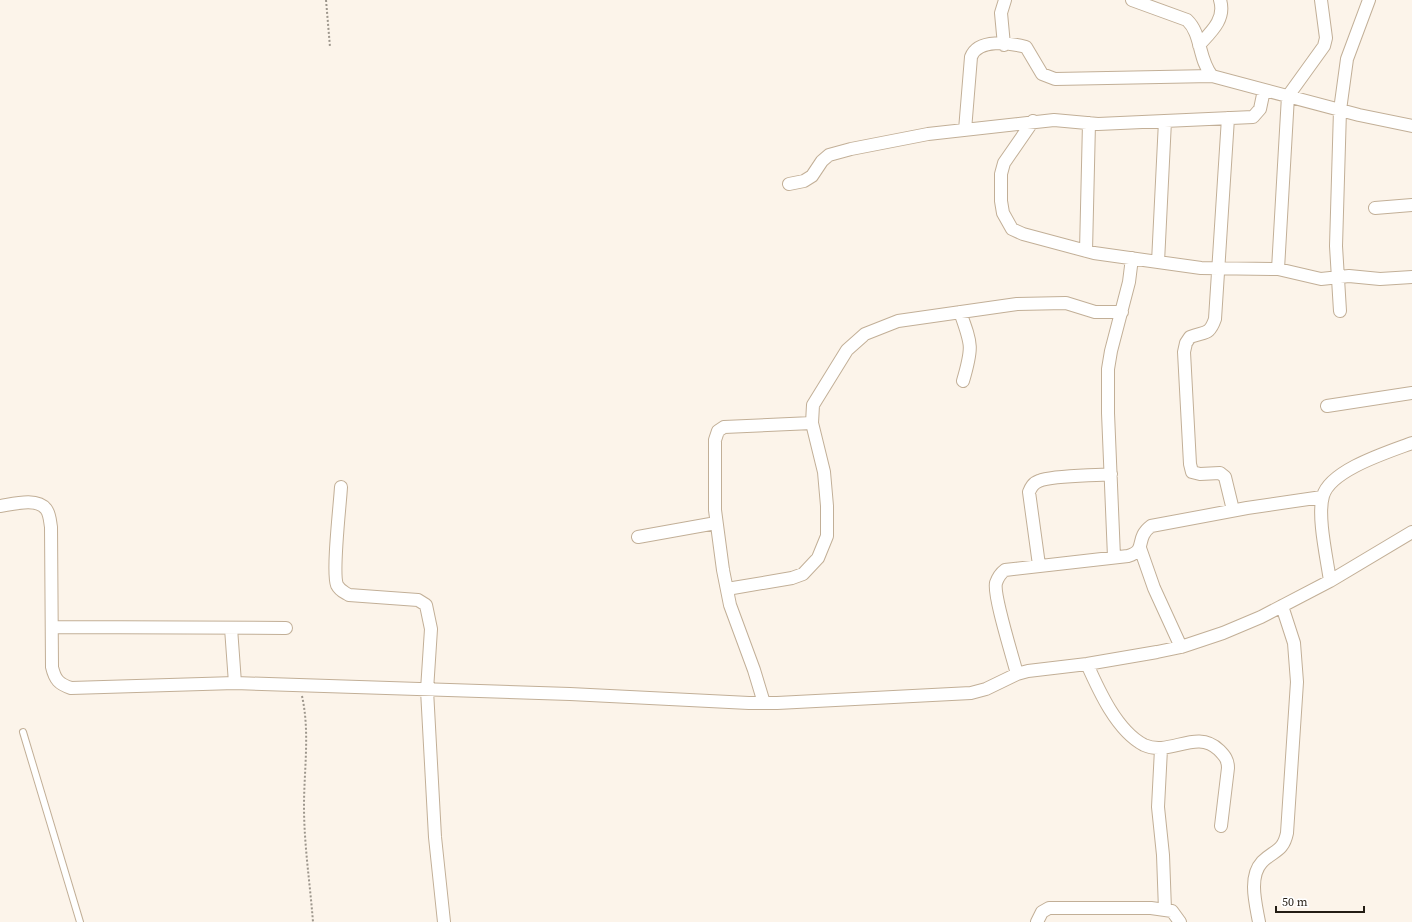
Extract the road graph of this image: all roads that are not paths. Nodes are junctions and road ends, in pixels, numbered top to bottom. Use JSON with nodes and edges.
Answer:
{"nodes":[{"id":1,"x":1005,"y":0,"type":"edge"},
{"id":2,"x":1132,"y":0,"type":"edge"},
{"id":3,"x":1220,"y":0,"type":"edge"},
{"id":4,"x":1321,"y":0,"type":"edge"},
{"id":5,"x":1369,"y":0,"type":"edge"},
{"id":6,"x":1004,"y":45,"type":"junction"},
{"id":7,"x":1199,"y":45,"type":"junction"},
{"id":8,"x":1212,"y":76,"type":"junction"},
{"id":9,"x":1264,"y":90,"type":"junction"},
{"id":10,"x":1288,"y":96,"type":"junction"},
{"id":11,"x":1340,"y":110,"type":"junction"},
{"id":12,"x":1228,"y":118,"type":"junction"},
{"id":13,"x":1033,"y":121,"type":"junction"},
{"id":14,"x":1165,"y":121,"type":"junction"},
{"id":15,"x":1089,"y":124,"type":"junction"},
{"id":16,"x":1412,"y":126,"type":"edge"},
{"id":17,"x":965,"y":130,"type":"junction"},
{"id":18,"x":789,"y":184,"type":"dead end"},
{"id":19,"x":1412,"y":205,"type":"edge"},
{"id":20,"x":1375,"y":208,"type":"dead end"},
{"id":21,"x":1086,"y":251,"type":"junction"},
{"id":22,"x":1132,"y":258,"type":"junction"},
{"id":23,"x":1158,"y":262,"type":"junction"},
{"id":24,"x":1217,"y":267,"type":"junction"},
{"id":25,"x":1278,"y":269,"type":"junction"},
{"id":26,"x":1412,"y":277,"type":"edge"},
{"id":27,"x":1338,"y":278,"type":"junction"},
{"id":28,"x":1340,"y":311,"type":"dead end"},
{"id":29,"x":960,"y":312,"type":"junction"},
{"id":30,"x":1122,"y":312,"type":"junction"},
{"id":31,"x":963,"y":381,"type":"dead end"},
{"id":32,"x":1412,"y":393,"type":"edge"},
{"id":33,"x":1327,"y":406,"type":"dead end"},
{"id":34,"x":812,"y":423,"type":"junction"},
{"id":35,"x":1412,"y":443,"type":"edge"},
{"id":36,"x":1110,"y":474,"type":"junction"},
{"id":37,"x":341,"y":487,"type":"dead end"},
{"id":38,"x":1322,"y":497,"type":"junction"},
{"id":39,"x":0,"y":506,"type":"edge"},
{"id":40,"x":1233,"y":510,"type":"junction"},
{"id":41,"x":716,"y":523,"type":"junction"},
{"id":42,"x":1412,"y":532,"type":"edge"},
{"id":43,"x":638,"y":537,"type":"dead end"},
{"id":44,"x":1140,"y":548,"type":"junction"},
{"id":45,"x":1114,"y":557,"type":"junction"},
{"id":46,"x":1038,"y":565,"type":"junction"},
{"id":47,"x":1330,"y":581,"type":"junction"},
{"id":48,"x":727,"y":589,"type":"junction"},
{"id":49,"x":1282,"y":606,"type":"junction"},
{"id":50,"x":52,"y":627,"type":"junction"},
{"id":51,"x":231,"y":628,"type":"junction"},
{"id":52,"x":286,"y":628,"type":"dead end"},
{"id":53,"x":1181,"y":647,"type":"junction"},
{"id":54,"x":1087,"y":664,"type":"junction"},
{"id":55,"x":1017,"y":674,"type":"junction"},
{"id":56,"x":235,"y":683,"type":"junction"},
{"id":57,"x":427,"y":690,"type":"junction"},
{"id":58,"x":764,"y":703,"type":"junction"},
{"id":59,"x":23,"y":732,"type":"dead end"},
{"id":60,"x":1161,"y":749,"type":"junction"},
{"id":61,"x":1221,"y":826,"type":"dead end"},
{"id":62,"x":1165,"y":910,"type":"junction"},
{"id":63,"x":80,"y":922,"type":"edge"},
{"id":64,"x":444,"y":922,"type":"edge"},
{"id":65,"x":1037,"y":922,"type":"edge"},
{"id":66,"x":1180,"y":922,"type":"edge"},
{"id":67,"x":1259,"y":922,"type":"edge"}],
"edges":[{"from":1,"to":6,"type":"street"},
{"from":2,"to":7,"type":"street"},
{"from":3,"to":7,"type":"street"},
{"from":4,"to":10,"type":"street"},
{"from":5,"to":11,"type":"street"},
{"from":6,"to":8,"type":"street"},
{"from":6,"to":17,"type":"street"},
{"from":7,"to":8,"type":"street"},
{"from":8,"to":9,"type":"street"},
{"from":9,"to":10,"type":"street"},
{"from":9,"to":12,"type":"street"},
{"from":10,"to":11,"type":"street"},
{"from":10,"to":25,"type":"street"},
{"from":11,"to":16,"type":"street"},
{"from":11,"to":27,"type":"street"},
{"from":12,"to":14,"type":"street"},
{"from":12,"to":24,"type":"street"},
{"from":13,"to":15,"type":"street"},
{"from":13,"to":17,"type":"street"},
{"from":13,"to":21,"type":"street"},
{"from":14,"to":15,"type":"street"},
{"from":14,"to":23,"type":"street"},
{"from":15,"to":21,"type":"street"},
{"from":17,"to":18,"type":"street"},
{"from":19,"to":20,"type":"street"},
{"from":21,"to":22,"type":"street"},
{"from":22,"to":23,"type":"street"},
{"from":22,"to":30,"type":"street"},
{"from":23,"to":24,"type":"street"},
{"from":24,"to":25,"type":"street"},
{"from":24,"to":40,"type":"street"},
{"from":25,"to":27,"type":"street"},
{"from":26,"to":27,"type":"street"},
{"from":27,"to":28,"type":"street"},
{"from":29,"to":30,"type":"street"},
{"from":29,"to":31,"type":"street"},
{"from":29,"to":34,"type":"street"},
{"from":30,"to":36,"type":"street"},
{"from":32,"to":33,"type":"street"},
{"from":34,"to":41,"type":"street"},
{"from":34,"to":48,"type":"street"},
{"from":35,"to":38,"type":"street"},
{"from":36,"to":45,"type":"street"},
{"from":36,"to":46,"type":"street"},
{"from":37,"to":57,"type":"street"},
{"from":38,"to":40,"type":"street"},
{"from":38,"to":47,"type":"street"},
{"from":39,"to":50,"type":"street"},
{"from":40,"to":44,"type":"street"},
{"from":41,"to":43,"type":"street"},
{"from":41,"to":48,"type":"street"},
{"from":42,"to":47,"type":"street"},
{"from":44,"to":45,"type":"street"},
{"from":44,"to":53,"type":"street"},
{"from":45,"to":46,"type":"street"},
{"from":46,"to":55,"type":"street"},
{"from":47,"to":49,"type":"street"},
{"from":48,"to":58,"type":"street"},
{"from":49,"to":53,"type":"street"},
{"from":49,"to":67,"type":"street"},
{"from":50,"to":51,"type":"street"},
{"from":50,"to":56,"type":"street"},
{"from":51,"to":52,"type":"street"},
{"from":51,"to":56,"type":"street"},
{"from":53,"to":54,"type":"street"},
{"from":54,"to":55,"type":"street"},
{"from":54,"to":60,"type":"street"},
{"from":55,"to":58,"type":"street"},
{"from":56,"to":57,"type":"street"},
{"from":57,"to":58,"type":"street"},
{"from":57,"to":64,"type":"street"},
{"from":59,"to":63,"type":"lane"},
{"from":60,"to":61,"type":"street"},
{"from":60,"to":62,"type":"street"},
{"from":62,"to":65,"type":"street"},
{"from":62,"to":66,"type":"street"}]}
